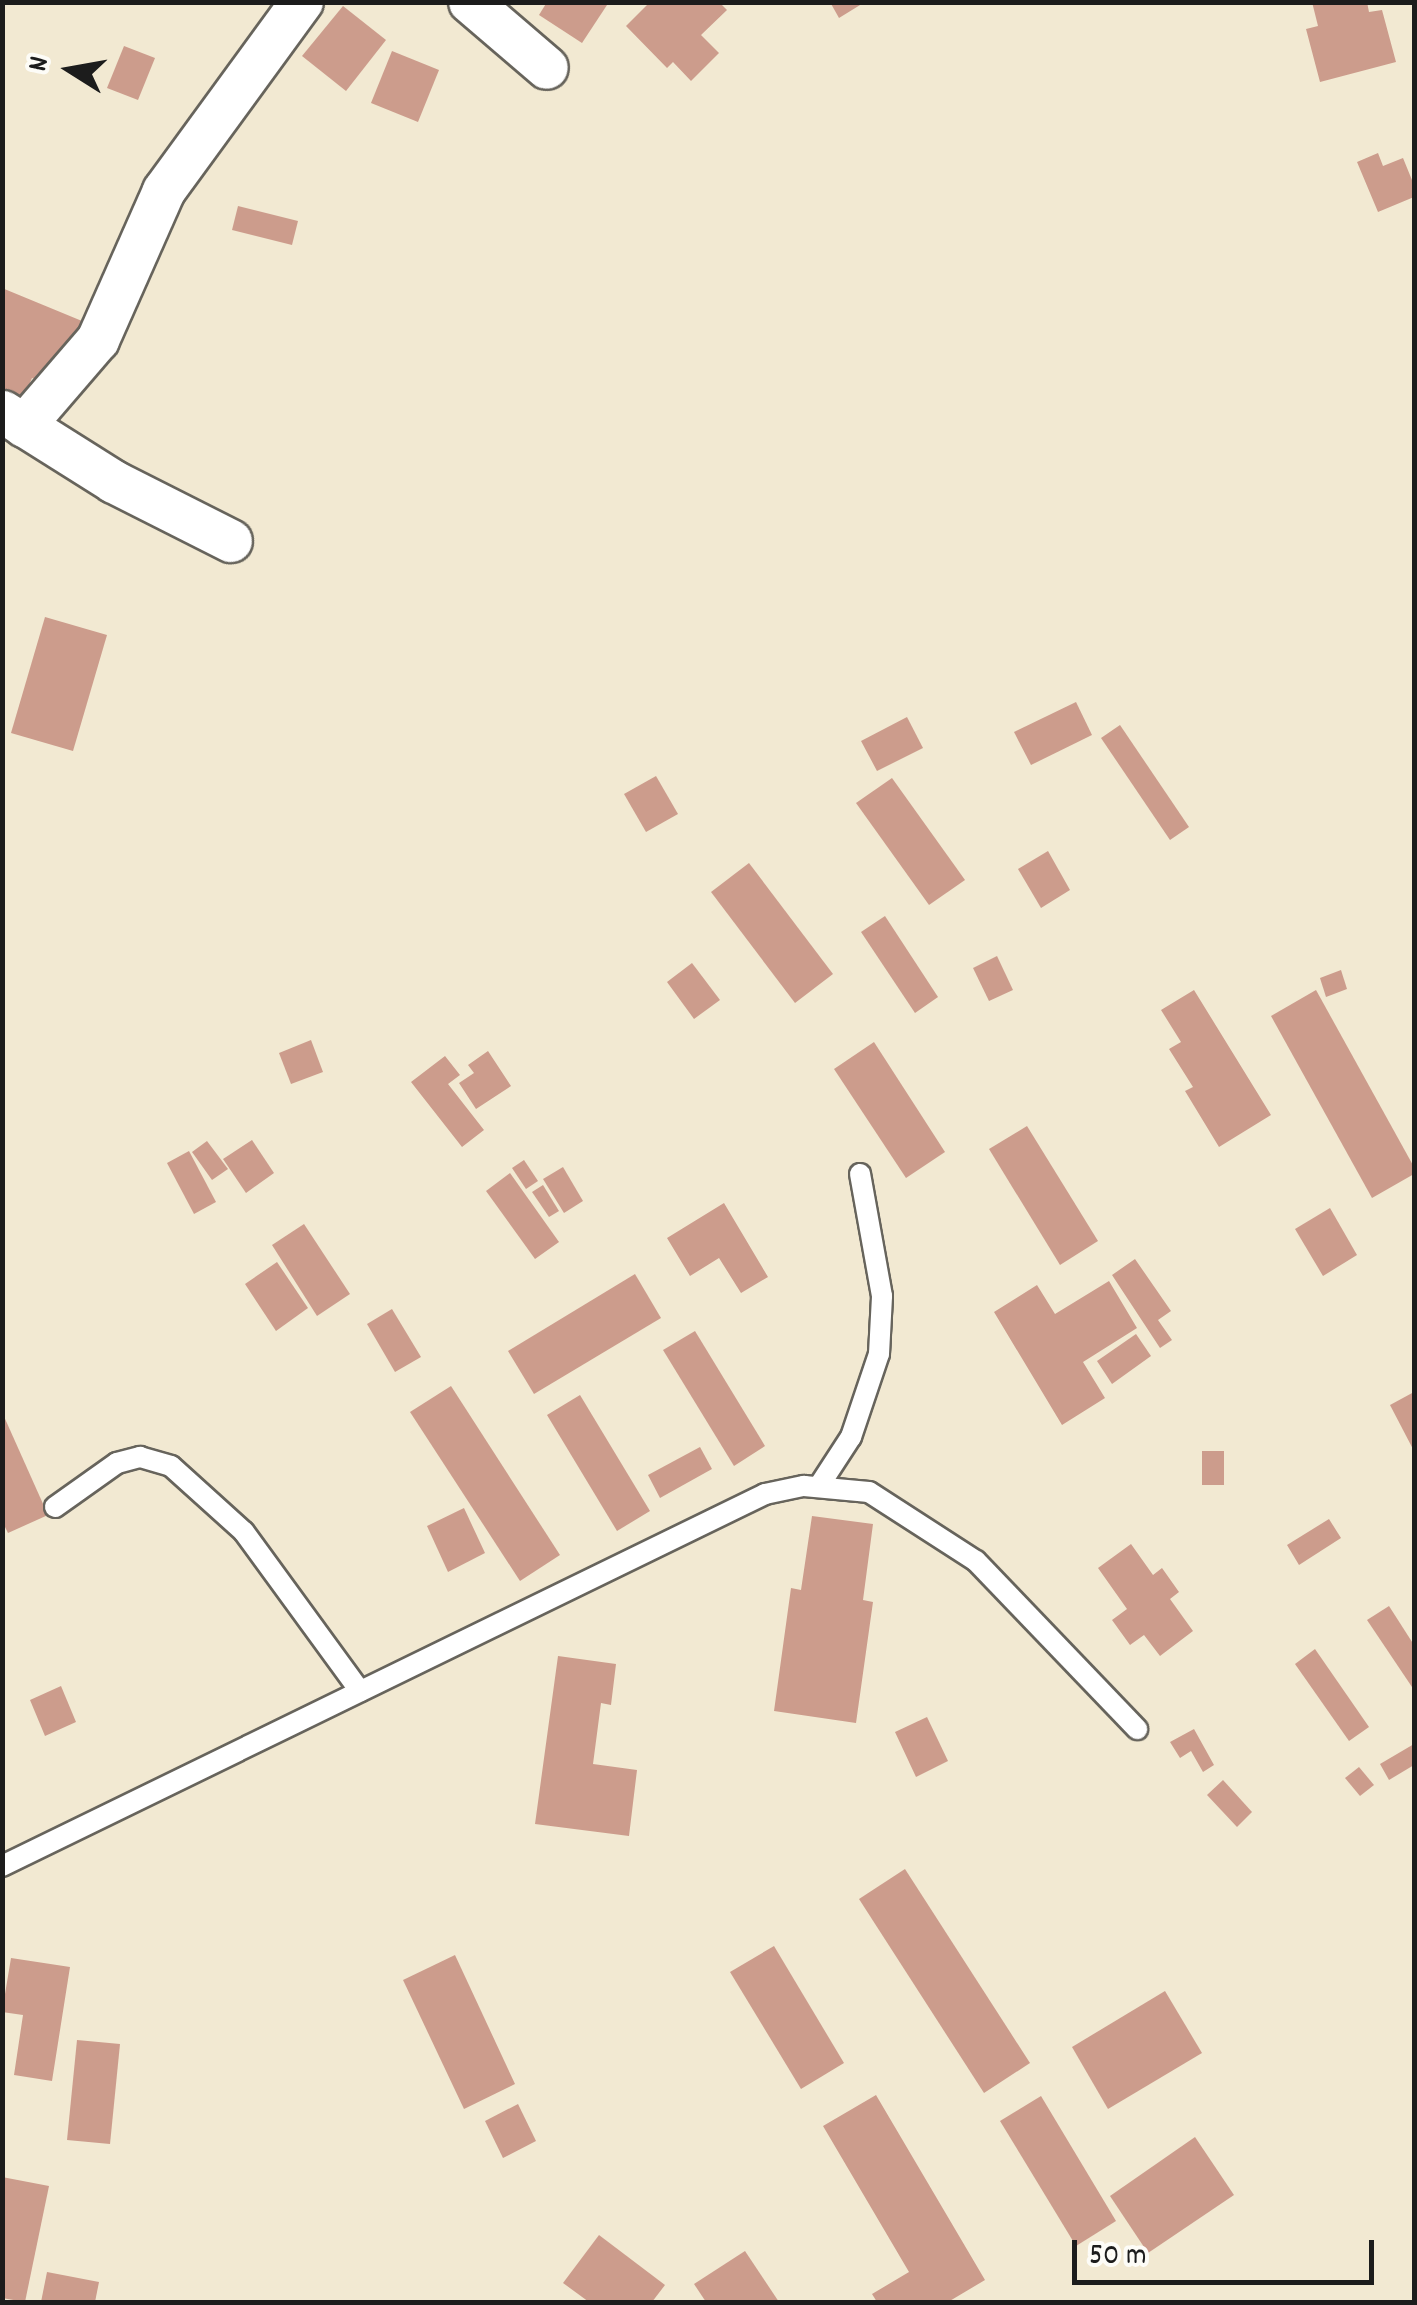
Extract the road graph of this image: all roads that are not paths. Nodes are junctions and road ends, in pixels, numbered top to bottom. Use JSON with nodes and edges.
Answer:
{"nodes":[{"id":1,"x":302,"y":2,"type":"edge"},
{"id":2,"x":470,"y":2,"type":"edge"},
{"id":3,"x":547,"y":68,"type":"dead end"},
{"id":4,"x":14,"y":419,"type":"edge"},
{"id":5,"x":231,"y":541,"type":"dead end"},
{"id":6,"x":860,"y":1174,"type":"dead end"},
{"id":7,"x":820,"y":1486,"type":"junction"},
{"id":8,"x":55,"y":1507,"type":"dead end"},
{"id":9,"x":360,"y":1691,"type":"junction"},
{"id":10,"x":1138,"y":1729,"type":"dead end"},
{"id":11,"x":2,"y":1866,"type":"edge"}],
"edges":[{"from":1,"to":4,"type":"street"},
{"from":2,"to":3,"type":"street"},
{"from":4,"to":5,"type":"street"},
{"from":6,"to":7,"type":"lane"},
{"from":7,"to":9,"type":"lane"},
{"from":7,"to":10,"type":"lane"},
{"from":8,"to":9,"type":"lane"},
{"from":9,"to":11,"type":"lane"}]}
